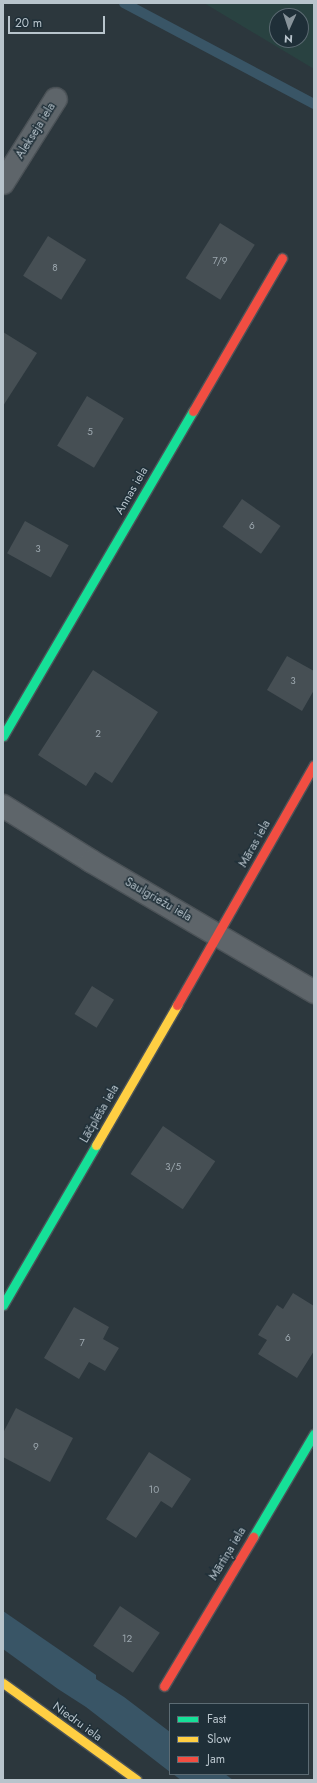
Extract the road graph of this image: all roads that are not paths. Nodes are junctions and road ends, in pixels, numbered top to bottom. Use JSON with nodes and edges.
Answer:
{"nodes":[{"id":1,"x":56,"y":99,"type":"dead end"},
{"id":2,"x":3,"y":183,"type":"edge"},
{"id":3,"x":282,"y":258,"type":"dead end"},
{"id":4,"x":3,"y":736,"type":"edge"},
{"id":5,"x":314,"y":765,"type":"edge"},
{"id":6,"x":3,"y":806,"type":"edge"},
{"id":7,"x":218,"y":935,"type":"junction"},
{"id":8,"x":314,"y":992,"type":"edge"},
{"id":9,"x":3,"y":1305,"type":"edge"},
{"id":10,"x":314,"y":1434,"type":"edge"},
{"id":11,"x":3,"y":1683,"type":"edge"},
{"id":12,"x":164,"y":1686,"type":"dead end"},
{"id":13,"x":137,"y":1780,"type":"edge"}],
"edges":[{"from":1,"to":2,"type":"street","name":"Alekseja iela"},
{"from":3,"to":4,"type":"street","name":"Annas iela"},
{"from":5,"to":7,"type":"street","name":"Māras iela"},
{"from":6,"to":7,"type":"street","name":"Saulgriežu iela"},
{"from":7,"to":8,"type":"street","name":"Saulgriežu iela"},
{"from":7,"to":9,"type":"street","name":"Lāčplēša iela"},
{"from":10,"to":12,"type":"street","name":"Mārtiņa iela"},
{"from":11,"to":13,"type":"street","name":"Niedru iela"}]}
